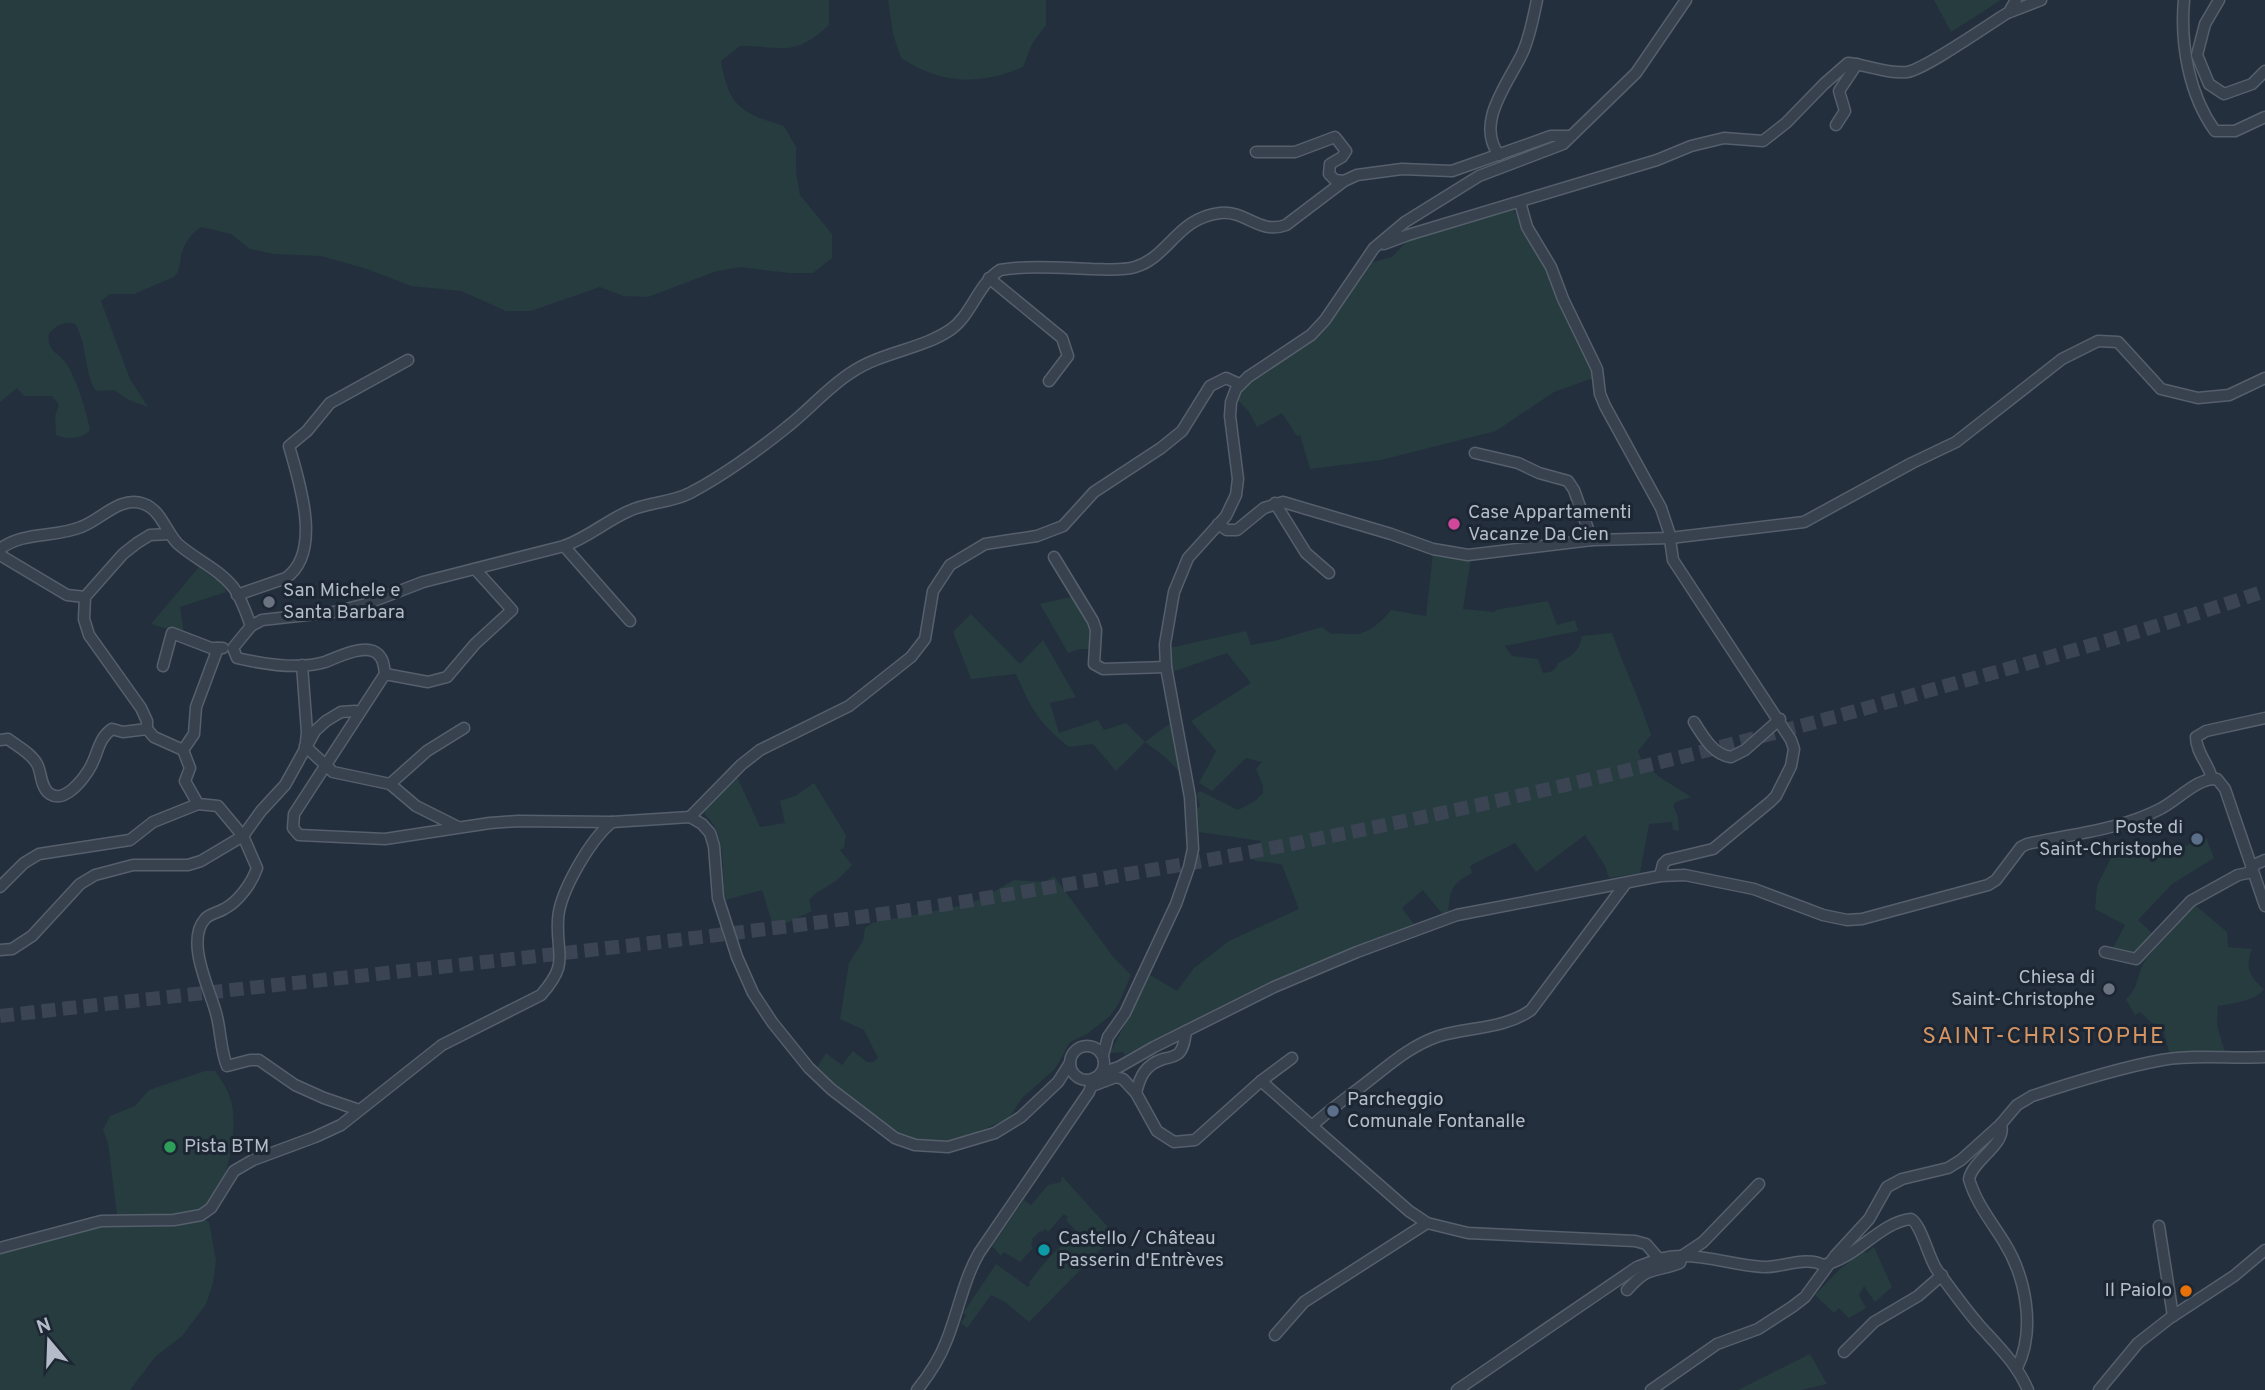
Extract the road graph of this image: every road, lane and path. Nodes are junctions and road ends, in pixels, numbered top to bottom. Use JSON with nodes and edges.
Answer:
{"nodes":[{"id":1,"x":1537,"y":0,"type":"edge"},
{"id":2,"x":1686,"y":0,"type":"edge"},
{"id":3,"x":2016,"y":0,"type":"edge"},
{"id":4,"x":2041,"y":0,"type":"edge"},
{"id":5,"x":2185,"y":0,"type":"edge"},
{"id":6,"x":2219,"y":0,"type":"edge"},
{"id":7,"x":2010,"y":12,"type":"junction"},
{"id":8,"x":1857,"y":64,"type":"junction"},
{"id":9,"x":2265,"y":71,"type":"edge"},
{"id":10,"x":2265,"y":117,"type":"edge"},
{"id":11,"x":1836,"y":125,"type":"dead end"},
{"id":12,"x":1572,"y":136,"type":"junction"},
{"id":13,"x":1256,"y":152,"type":"dead end"},
{"id":14,"x":1499,"y":155,"type":"junction"},
{"id":15,"x":1344,"y":181,"type":"junction"},
{"id":16,"x":1520,"y":202,"type":"junction"},
{"id":17,"x":1374,"y":248,"type":"junction"},
{"id":18,"x":989,"y":278,"type":"junction"},
{"id":19,"x":408,"y":360,"type":"dead end"},
{"id":20,"x":2265,"y":378,"type":"edge"},
{"id":21,"x":1049,"y":381,"type":"dead end"},
{"id":22,"x":1239,"y":384,"type":"junction"},
{"id":23,"x":1475,"y":453,"type":"dead end"},
{"id":24,"x":1275,"y":503,"type":"junction"},
{"id":25,"x":1218,"y":524,"type":"junction"},
{"id":26,"x":170,"y":534,"type":"junction"},
{"id":27,"x":1670,"y":538,"type":"junction"},
{"id":28,"x":1592,"y":540,"type":"junction"},
{"id":29,"x":564,"y":546,"type":"junction"},
{"id":30,"x":0,"y":550,"type":"edge"},
{"id":31,"x":0,"y":555,"type":"edge"},
{"id":32,"x":1054,"y":557,"type":"dead end"},
{"id":33,"x":475,"y":569,"type":"junction"},
{"id":34,"x":1329,"y":573,"type":"dead end"},
{"id":35,"x":237,"y":594,"type":"junction"},
{"id":36,"x":85,"y":597,"type":"junction"},
{"id":37,"x":630,"y":621,"type":"dead end"},
{"id":38,"x":251,"y":626,"type":"junction"},
{"id":39,"x":218,"y":648,"type":"junction"},
{"id":40,"x":233,"y":648,"type":"junction"},
{"id":41,"x":302,"y":665,"type":"junction"},
{"id":42,"x":163,"y":666,"type":"dead end"},
{"id":43,"x":1166,"y":667,"type":"junction"},
{"id":44,"x":385,"y":674,"type":"junction"},
{"id":45,"x":358,"y":712,"type":"junction"},
{"id":46,"x":2265,"y":718,"type":"edge"},
{"id":47,"x":1780,"y":719,"type":"junction"},
{"id":48,"x":1694,"y":722,"type":"dead end"},
{"id":49,"x":464,"y":728,"type":"dead end"},
{"id":50,"x":147,"y":729,"type":"junction"},
{"id":51,"x":0,"y":740,"type":"edge"},
{"id":52,"x":305,"y":746,"type":"junction"},
{"id":53,"x":183,"y":750,"type":"junction"},
{"id":54,"x":325,"y":764,"type":"junction"},
{"id":55,"x":2213,"y":779,"type":"junction"},
{"id":56,"x":390,"y":784,"type":"junction"},
{"id":57,"x":198,"y":804,"type":"junction"},
{"id":58,"x":690,"y":817,"type":"junction"},
{"id":59,"x":612,"y":822,"type":"junction"},
{"id":60,"x":457,"y":827,"type":"junction"},
{"id":61,"x":243,"y":836,"type":"junction"},
{"id":62,"x":2265,"y":860,"type":"edge"},
{"id":63,"x":2252,"y":868,"type":"junction"},
{"id":64,"x":1660,"y":876,"type":"junction"},
{"id":65,"x":1626,"y":883,"type":"junction"},
{"id":66,"x":0,"y":887,"type":"edge"},
{"id":67,"x":2265,"y":906,"type":"edge"},
{"id":68,"x":0,"y":950,"type":"edge"},
{"id":69,"x":2105,"y":952,"type":"dead end"},
{"id":70,"x":1113,"y":1027,"type":"junction"},
{"id":71,"x":1186,"y":1031,"type":"junction"},
{"id":72,"x":1086,"y":1046,"type":"junction"},
{"id":73,"x":2265,"y":1057,"type":"edge"},
{"id":74,"x":1104,"y":1058,"type":"junction"},
{"id":75,"x":1292,"y":1058,"type":"dead end"},
{"id":76,"x":1128,"y":1061,"type":"junction"},
{"id":77,"x":1070,"y":1063,"type":"junction"},
{"id":78,"x":1078,"y":1077,"type":"junction"},
{"id":79,"x":1096,"y":1079,"type":"junction"},
{"id":80,"x":1261,"y":1081,"type":"junction"},
{"id":81,"x":1058,"y":1082,"type":"junction"},
{"id":82,"x":1136,"y":1093,"type":"junction"},
{"id":83,"x":1079,"y":1103,"type":"junction"},
{"id":84,"x":359,"y":1110,"type":"junction"},
{"id":85,"x":2001,"y":1124,"type":"junction"},
{"id":86,"x":1312,"y":1126,"type":"junction"},
{"id":87,"x":1759,"y":1184,"type":"dead end"},
{"id":88,"x":1427,"y":1223,"type":"junction"},
{"id":89,"x":2159,"y":1226,"type":"dead end"},
{"id":90,"x":0,"y":1248,"type":"edge"},
{"id":91,"x":2265,"y":1250,"type":"edge"},
{"id":92,"x":1682,"y":1256,"type":"junction"},
{"id":93,"x":1659,"y":1259,"type":"junction"},
{"id":94,"x":1831,"y":1264,"type":"junction"},
{"id":95,"x":1942,"y":1275,"type":"junction"},
{"id":96,"x":1627,"y":1290,"type":"dead end"},
{"id":97,"x":2173,"y":1316,"type":"junction"},
{"id":98,"x":1275,"y":1335,"type":"dead end"},
{"id":99,"x":1844,"y":1352,"type":"dead end"},
{"id":100,"x":2017,"y":1368,"type":"junction"},
{"id":101,"x":917,"y":1390,"type":"edge"},
{"id":102,"x":1457,"y":1390,"type":"edge"},
{"id":103,"x":1651,"y":1390,"type":"edge"},
{"id":104,"x":2028,"y":1390,"type":"edge"},
{"id":105,"x":2099,"y":1390,"type":"edge"}],
"edges":[{"from":1,"to":14,"type":"street"},
{"from":2,"to":12,"type":"street"},
{"from":3,"to":7,"type":"street"},
{"from":4,"to":7,"type":"street"},
{"from":5,"to":10,"type":"street"},
{"from":6,"to":9,"type":"street"},
{"from":7,"to":8,"type":"street"},
{"from":8,"to":11,"type":"street"},
{"from":8,"to":16,"type":"street"},
{"from":12,"to":14,"type":"street"},
{"from":12,"to":17,"type":"street"},
{"from":13,"to":15,"type":"street"},
{"from":14,"to":15,"type":"street"},
{"from":15,"to":18,"type":"street"},
{"from":16,"to":17,"type":"street"},
{"from":16,"to":27,"type":"street"},
{"from":17,"to":22,"type":"street"},
{"from":18,"to":21,"type":"street"},
{"from":18,"to":29,"type":"street"},
{"from":19,"to":35,"type":"street"},
{"from":20,"to":27,"type":"street"},
{"from":22,"to":25,"type":"street"},
{"from":22,"to":58,"type":"street"},
{"from":23,"to":28,"type":"street"},
{"from":24,"to":25,"type":"street"},
{"from":24,"to":28,"type":"street"},
{"from":24,"to":34,"type":"street"},
{"from":25,"to":43,"type":"street"},
{"from":26,"to":30,"type":"street"},
{"from":26,"to":35,"type":"street"},
{"from":26,"to":36,"type":"street"},
{"from":27,"to":28,"type":"street"},
{"from":27,"to":47,"type":"street"},
{"from":29,"to":33,"type":"street"},
{"from":29,"to":37,"type":"street"},
{"from":31,"to":36,"type":"street"},
{"from":32,"to":43,"type":"street"},
{"from":33,"to":38,"type":"street"},
{"from":33,"to":44,"type":"street"},
{"from":35,"to":38,"type":"street"},
{"from":36,"to":50,"type":"street"},
{"from":38,"to":40,"type":"street"},
{"from":39,"to":40,"type":"street"},
{"from":39,"to":42,"type":"street"},
{"from":39,"to":53,"type":"street"},
{"from":40,"to":41,"type":"street"},
{"from":41,"to":44,"type":"street"},
{"from":41,"to":52,"type":"street"},
{"from":43,"to":70,"type":"street"},
{"from":44,"to":45,"type":"street"},
{"from":45,"to":52,"type":"street"},
{"from":45,"to":54,"type":"street"},
{"from":46,"to":55,"type":"street"},
{"from":47,"to":48,"type":"street"},
{"from":47,"to":64,"type":"street"},
{"from":49,"to":56,"type":"street"},
{"from":50,"to":51,"type":"street"},
{"from":50,"to":53,"type":"street"},
{"from":52,"to":54,"type":"street"},
{"from":52,"to":61,"type":"street"},
{"from":53,"to":57,"type":"street"},
{"from":54,"to":56,"type":"street"},
{"from":54,"to":60,"type":"street"},
{"from":55,"to":63,"type":"street"},
{"from":55,"to":64,"type":"street"},
{"from":56,"to":60,"type":"street"},
{"from":57,"to":61,"type":"street"},
{"from":57,"to":66,"type":"street"},
{"from":58,"to":59,"type":"street"},
{"from":58,"to":81,"type":"street"},
{"from":59,"to":60,"type":"street"},
{"from":59,"to":84,"type":"street"},
{"from":61,"to":68,"type":"street"},
{"from":61,"to":84,"type":"street"},
{"from":62,"to":63,"type":"street"},
{"from":63,"to":67,"type":"street"},
{"from":63,"to":69,"type":"street"},
{"from":64,"to":65,"type":"street"},
{"from":65,"to":71,"type":"street"},
{"from":65,"to":86,"type":"street"},
{"from":70,"to":72,"type":"street"},
{"from":70,"to":74,"type":"street"},
{"from":71,"to":76,"type":"street"},
{"from":71,"to":82,"type":"street"},
{"from":72,"to":74,"type":"street"},
{"from":72,"to":77,"type":"street"},
{"from":73,"to":85,"type":"street"},
{"from":74,"to":76,"type":"street"},
{"from":74,"to":79,"type":"street"},
{"from":75,"to":80,"type":"street"},
{"from":76,"to":79,"type":"street"},
{"from":77,"to":78,"type":"street"},
{"from":77,"to":81,"type":"street"},
{"from":78,"to":79,"type":"street"},
{"from":78,"to":81,"type":"street"},
{"from":78,"to":83,"type":"street"},
{"from":79,"to":82,"type":"street"},
{"from":79,"to":83,"type":"street"},
{"from":80,"to":82,"type":"street"},
{"from":80,"to":86,"type":"street"},
{"from":83,"to":101,"type":"street"},
{"from":84,"to":90,"type":"street"},
{"from":85,"to":94,"type":"street"},
{"from":85,"to":100,"type":"street"},
{"from":86,"to":88,"type":"street"},
{"from":87,"to":92,"type":"street"},
{"from":88,"to":93,"type":"street"},
{"from":88,"to":98,"type":"street"},
{"from":89,"to":97,"type":"street"},
{"from":91,"to":97,"type":"street"},
{"from":92,"to":93,"type":"street"},
{"from":92,"to":94,"type":"street"},
{"from":92,"to":96,"type":"street"},
{"from":93,"to":102,"type":"street"},
{"from":94,"to":95,"type":"street"},
{"from":94,"to":103,"type":"street"},
{"from":95,"to":99,"type":"street"},
{"from":95,"to":100,"type":"street"},
{"from":97,"to":105,"type":"street"},
{"from":100,"to":104,"type":"street"}]}
